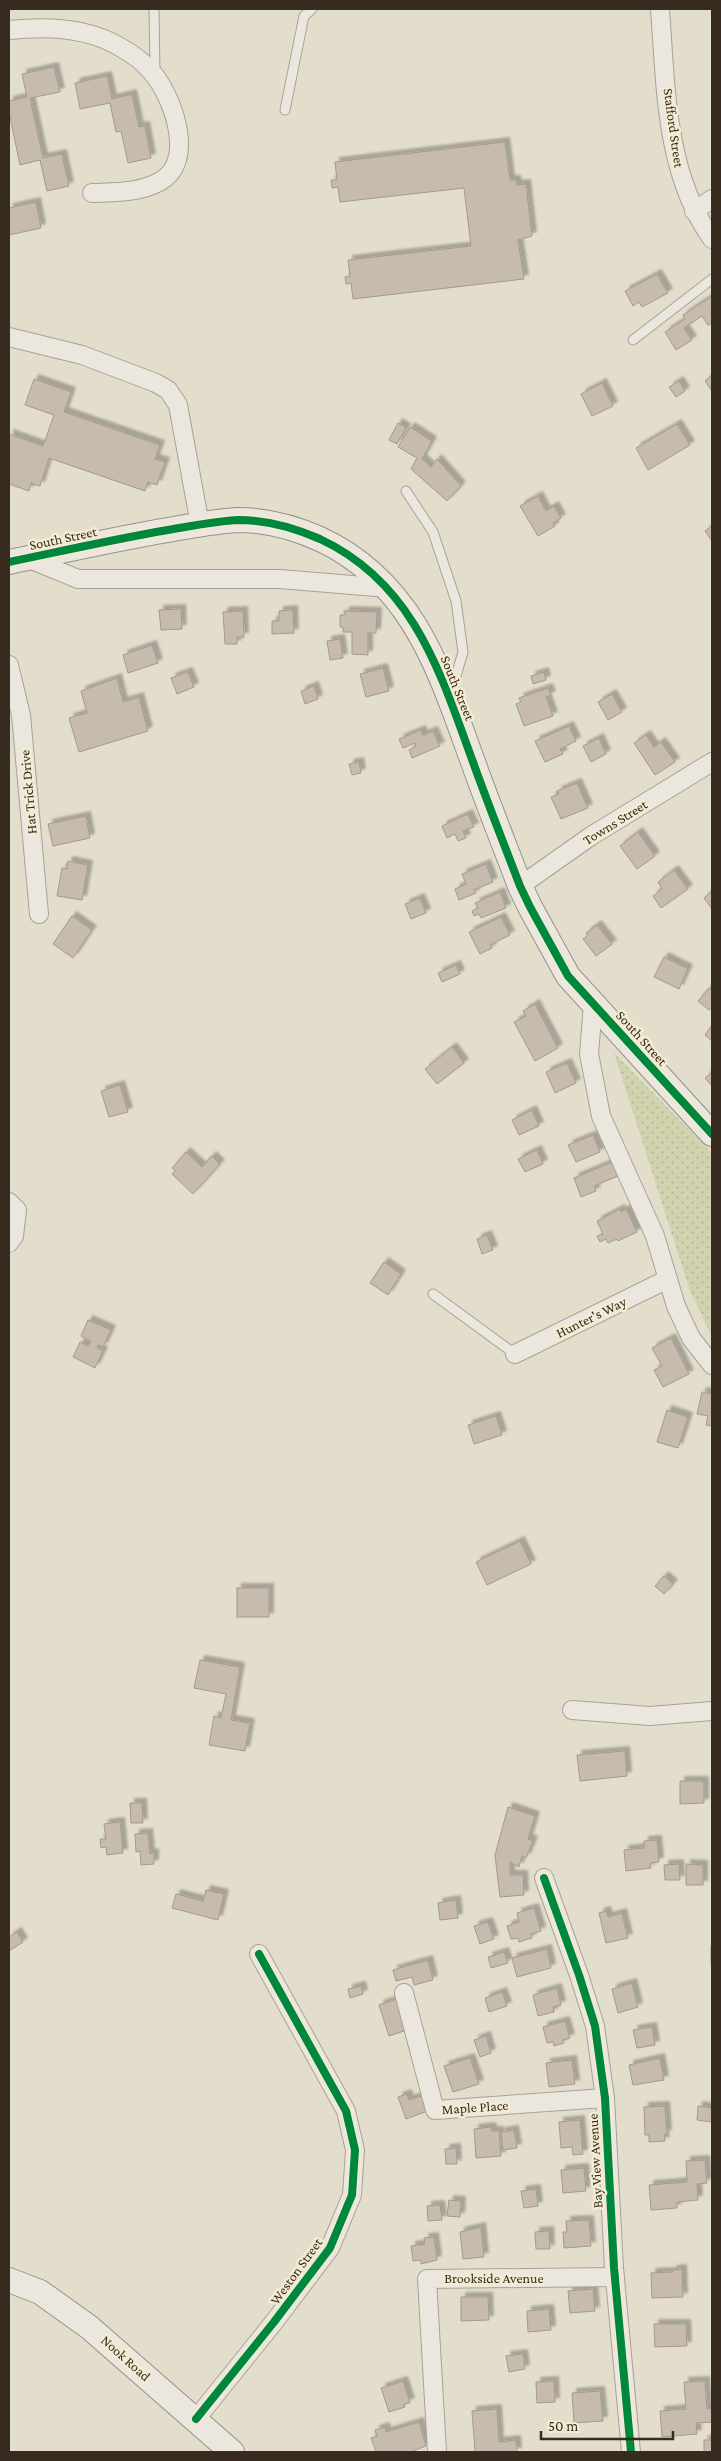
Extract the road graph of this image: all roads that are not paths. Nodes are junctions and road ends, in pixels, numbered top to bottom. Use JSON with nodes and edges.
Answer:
{"nodes":[{"id":1,"x":154,"y":9,"type":"edge"},
{"id":2,"x":312,"y":9,"type":"edge"},
{"id":3,"x":660,"y":9,"type":"edge"},
{"id":4,"x":9,"y":30,"type":"edge"},
{"id":5,"x":154,"y":76,"type":"junction"},
{"id":6,"x":285,"y":110,"type":"dead end"},
{"id":7,"x":92,"y":193,"type":"dead end"},
{"id":8,"x":712,"y":199,"type":"edge"},
{"id":9,"x":694,"y":211,"type":"junction"},
{"id":10,"x":712,"y":239,"type":"edge"},
{"id":11,"x":712,"y":279,"type":"edge"},
{"id":12,"x":9,"y":337,"type":"edge"},
{"id":13,"x":633,"y":340,"type":"dead end"},
{"id":14,"x":406,"y":491,"type":"dead end"},
{"id":15,"x":200,"y":525,"type":"junction"},
{"id":16,"x":18,"y":560,"type":"edge"},
{"id":17,"x":388,"y":588,"type":"junction"},
{"id":18,"x":9,"y":669,"type":"edge"},
{"id":19,"x":449,"y":698,"type":"junction"},
{"id":20,"x":712,"y":763,"type":"edge"},
{"id":21,"x":520,"y":886,"type":"junction"},
{"id":22,"x":39,"y":914,"type":"dead end"},
{"id":23,"x":594,"y":1004,"type":"junction"},
{"id":24,"x":712,"y":1134,"type":"edge"},
{"id":25,"x":9,"y":1202,"type":"edge"},
{"id":26,"x":9,"y":1242,"type":"edge"},
{"id":27,"x":668,"y":1279,"type":"junction"},
{"id":28,"x":433,"y":1294,"type":"dead end"},
{"id":29,"x":515,"y":1354,"type":"joint"},
{"id":30,"x":712,"y":1365,"type":"edge"},
{"id":31,"x":572,"y":1710,"type":"dead end"},
{"id":32,"x":712,"y":1711,"type":"edge"},
{"id":33,"x":544,"y":1878,"type":"dead end"},
{"id":34,"x":259,"y":1954,"type":"dead end"},
{"id":35,"x":404,"y":1994,"type":"dead end"},
{"id":36,"x":605,"y":2098,"type":"junction"},
{"id":37,"x":615,"y":2278,"type":"junction"},
{"id":38,"x":9,"y":2280,"type":"edge"},
{"id":39,"x":196,"y":2420,"type":"junction"},
{"id":40,"x":232,"y":2452,"type":"edge"},
{"id":41,"x":436,"y":2452,"type":"edge"},
{"id":42,"x":631,"y":2452,"type":"edge"}],
"edges":[{"from":1,"to":5,"type":"lane"},
{"from":2,"to":6,"type":"lane"},
{"from":3,"to":9,"type":"street","name":"Stafford Street"},
{"from":4,"to":5,"type":"street"},
{"from":5,"to":7,"type":"street"},
{"from":8,"to":9,"type":"street"},
{"from":9,"to":10,"type":"street","name":"Stafford Street"},
{"from":11,"to":13,"type":"lane"},
{"from":12,"to":15,"type":"street"},
{"from":14,"to":19,"type":"lane"},
{"from":15,"to":16,"type":"street","name":"South Street"},
{"from":15,"to":17,"type":"street","name":"South Street"},
{"from":16,"to":17,"type":"street","name":"South Street"},
{"from":17,"to":19,"type":"street","name":"South Street"},
{"from":18,"to":22,"type":"street","name":"Hat Trick Drive"},
{"from":19,"to":21,"type":"street","name":"South Street"},
{"from":20,"to":21,"type":"street","name":"Towns Street"},
{"from":21,"to":23,"type":"street","name":"South Street"},
{"from":23,"to":24,"type":"street","name":"South Street"},
{"from":23,"to":27,"type":"street"},
{"from":25,"to":26,"type":"street"},
{"from":27,"to":29,"type":"street","name":"Hunter's Way"},
{"from":27,"to":30,"type":"street"},
{"from":28,"to":29,"type":"lane"},
{"from":31,"to":32,"type":"street"},
{"from":33,"to":36,"type":"street","name":"Bay View Avenue"},
{"from":34,"to":39,"type":"street","name":"Weston Street"},
{"from":35,"to":36,"type":"street","name":"Maple Place"},
{"from":36,"to":37,"type":"street","name":"Bay View Avenue"},
{"from":37,"to":41,"type":"street","name":"Brookside Avenue"},
{"from":37,"to":42,"type":"street","name":"Bay View Avenue"},
{"from":38,"to":39,"type":"street","name":"Nook Road"},
{"from":39,"to":40,"type":"street","name":"Nook Road"}]}
